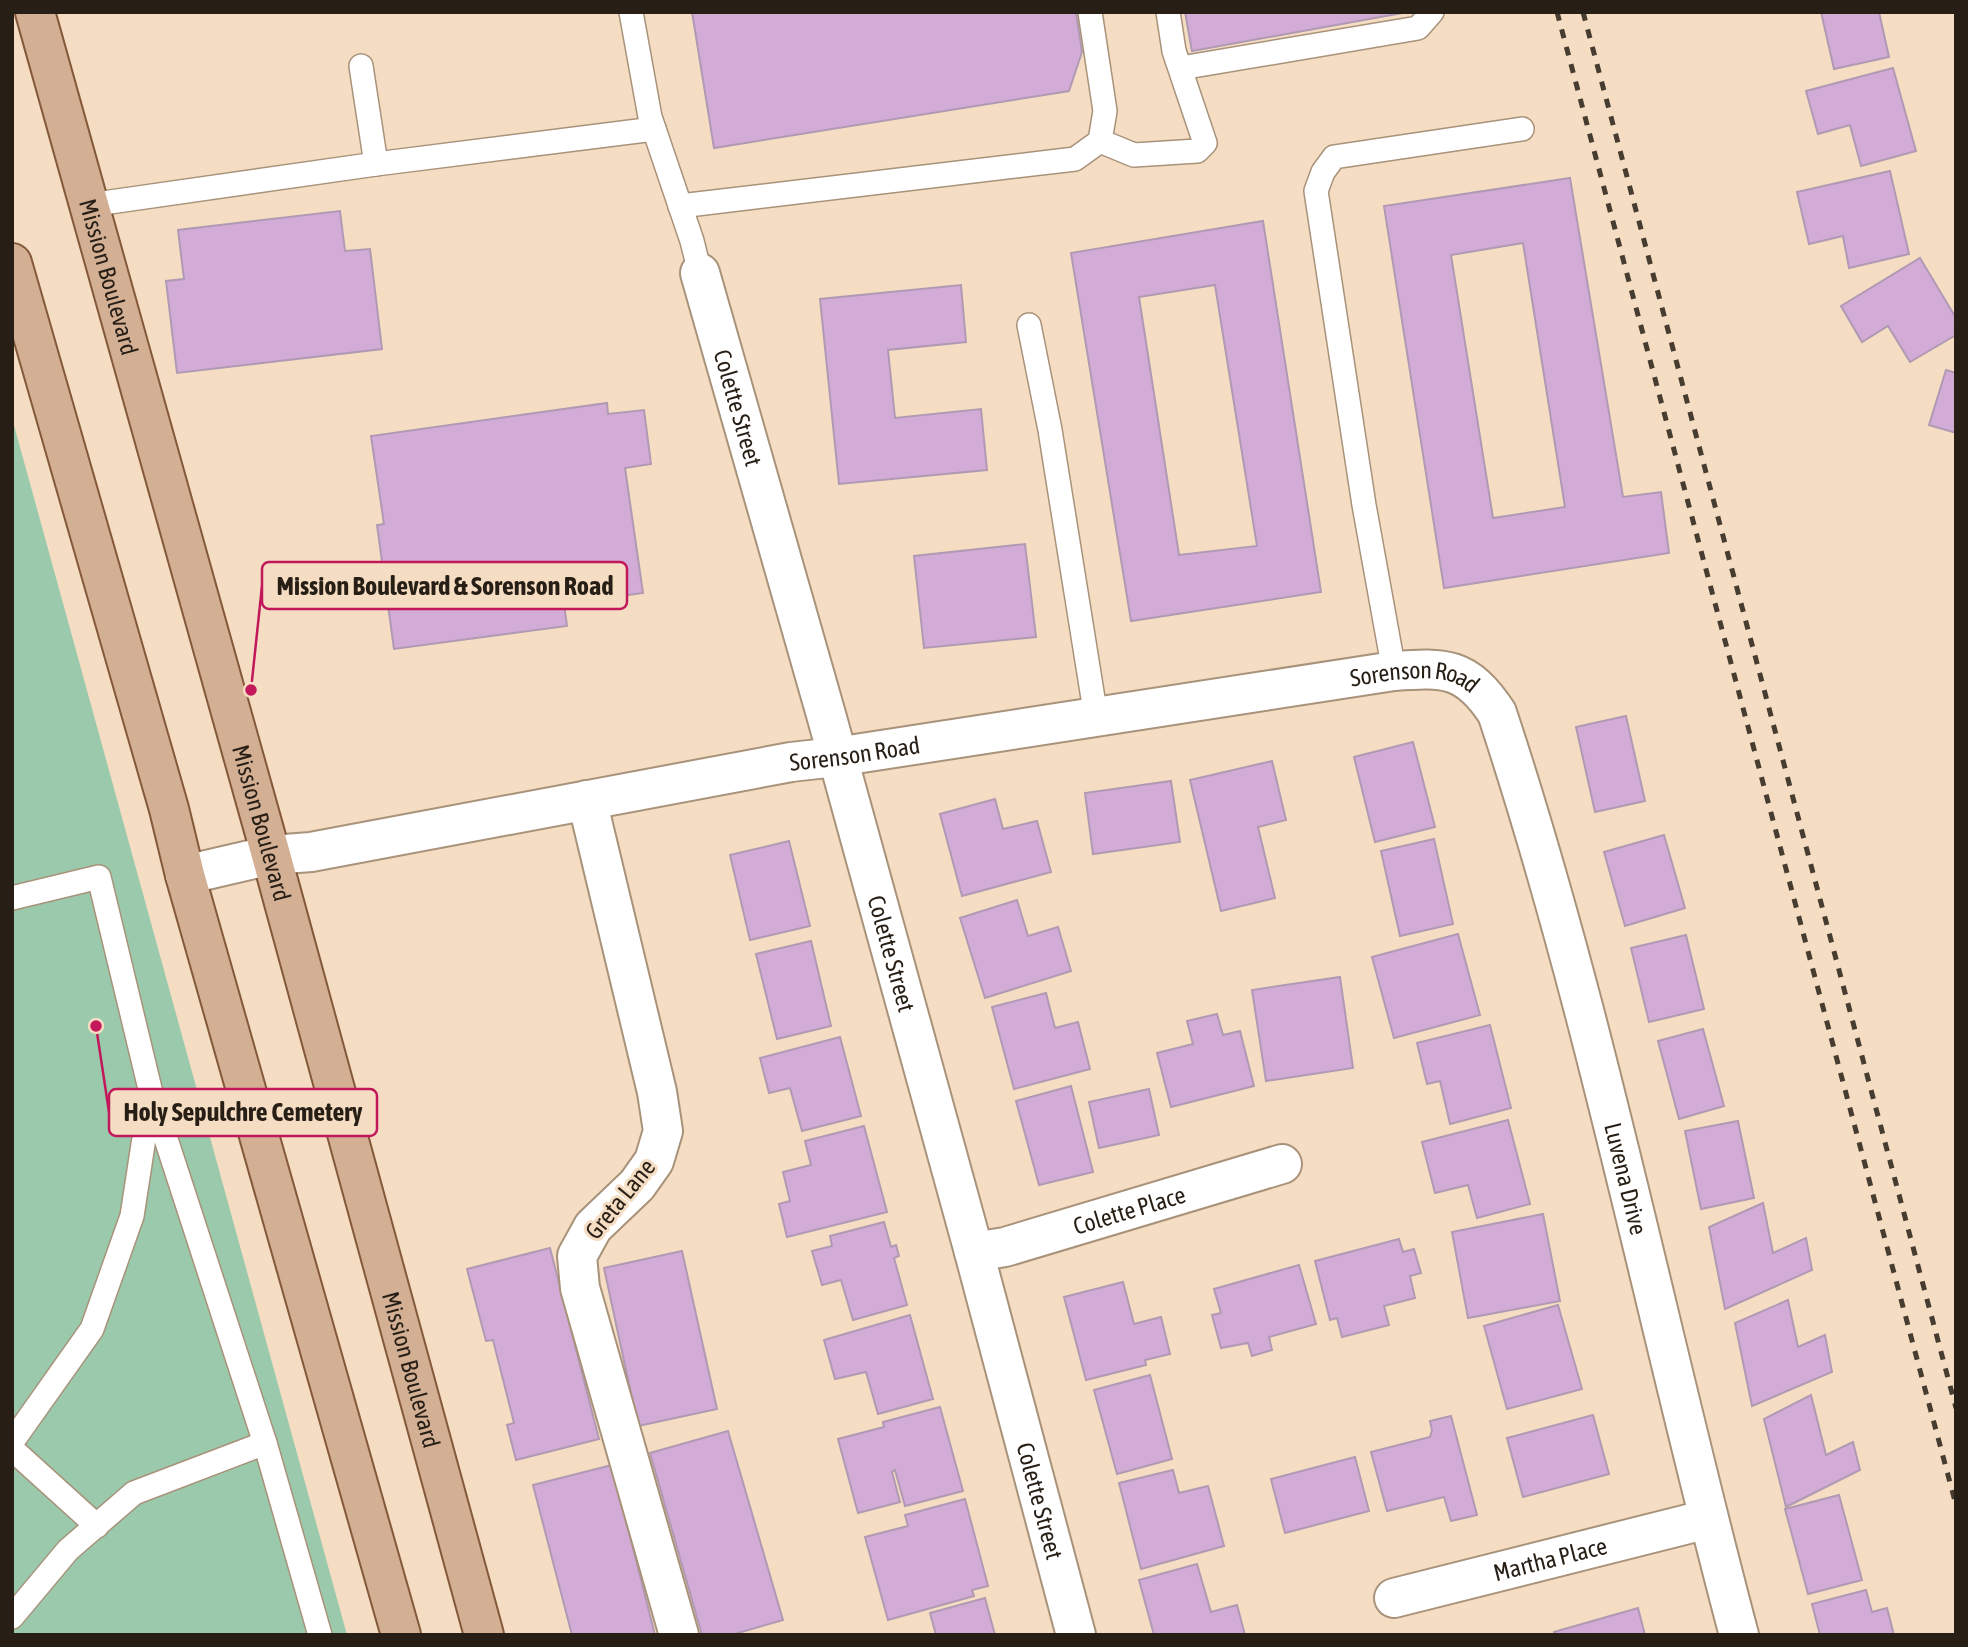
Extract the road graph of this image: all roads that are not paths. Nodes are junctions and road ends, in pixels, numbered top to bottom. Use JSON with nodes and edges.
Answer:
{"nodes":[{"id":1,"x":35,"y":12,"type":"edge"},
{"id":2,"x":631,"y":12,"type":"edge"},
{"id":3,"x":1090,"y":12,"type":"edge"},
{"id":4,"x":1168,"y":12,"type":"edge"},
{"id":5,"x":1432,"y":12,"type":"edge"},
{"id":6,"x":361,"y":66,"type":"dead end"},
{"id":7,"x":1181,"y":68,"type":"junction"},
{"id":8,"x":654,"y":129,"type":"junction"},
{"id":9,"x":1521,"y":129,"type":"dead end"},
{"id":10,"x":1101,"y":141,"type":"junction"},
{"id":11,"x":376,"y":164,"type":"junction"},
{"id":12,"x":89,"y":205,"type":"junction"},
{"id":13,"x":680,"y":206,"type":"junction"},
{"id":14,"x":12,"y":263,"type":"edge"},
{"id":15,"x":700,"y":273,"type":"joint"},
{"id":16,"x":1029,"y":325,"type":"dead end"},
{"id":17,"x":1394,"y":671,"type":"junction"},
{"id":18,"x":1096,"y":717,"type":"junction"},
{"id":19,"x":1502,"y":727,"type":"joint"},
{"id":20,"x":836,"y":757,"type":"junction"},
{"id":21,"x":587,"y":800,"type":"junction"},
{"id":22,"x":271,"y":855,"type":"junction"},
{"id":23,"x":185,"y":875,"type":"junction"},
{"id":24,"x":12,"y":898,"type":"edge"},
{"id":25,"x":151,"y":1093,"type":"junction"},
{"id":26,"x":1282,"y":1164,"type":"dead end"},
{"id":27,"x":974,"y":1252,"type":"junction"},
{"id":28,"x":12,"y":1442,"type":"edge"},
{"id":29,"x":265,"y":1443,"type":"junction"},
{"id":30,"x":12,"y":1449,"type":"edge"},
{"id":31,"x":1708,"y":1519,"type":"junction"},
{"id":32,"x":96,"y":1526,"type":"junction"},
{"id":33,"x":1394,"y":1598,"type":"dead end"},
{"id":34,"x":12,"y":1616,"type":"edge"},
{"id":35,"x":320,"y":1635,"type":"edge"},
{"id":36,"x":401,"y":1635,"type":"edge"},
{"id":37,"x":484,"y":1635,"type":"edge"},
{"id":38,"x":679,"y":1635,"type":"edge"},
{"id":39,"x":1076,"y":1635,"type":"edge"},
{"id":40,"x":1739,"y":1635,"type":"edge"}],
"edges":[{"from":1,"to":12,"type":"main road","name":"Mission Boulevard"},
{"from":2,"to":8,"type":"lane"},
{"from":3,"to":10,"type":"lane"},
{"from":4,"to":7,"type":"lane"},
{"from":5,"to":7,"type":"lane"},
{"from":6,"to":11,"type":"lane"},
{"from":7,"to":10,"type":"lane"},
{"from":8,"to":11,"type":"lane"},
{"from":8,"to":13,"type":"lane"},
{"from":9,"to":17,"type":"lane"},
{"from":10,"to":13,"type":"lane"},
{"from":11,"to":12,"type":"lane"},
{"from":12,"to":22,"type":"main road","name":"Mission Boulevard"},
{"from":13,"to":15,"type":"lane"},
{"from":14,"to":23,"type":"main road"},
{"from":15,"to":20,"type":"street","name":"Colette Street"},
{"from":16,"to":18,"type":"lane"},
{"from":17,"to":18,"type":"street","name":"Sorenson Road"},
{"from":17,"to":19,"type":"street","name":"Sorenson Road"},
{"from":18,"to":20,"type":"street","name":"Sorenson Road"},
{"from":19,"to":31,"type":"street","name":"Luvena Drive"},
{"from":20,"to":21,"type":"street","name":"Sorenson Road"},
{"from":20,"to":27,"type":"street","name":"Colette Street"},
{"from":21,"to":22,"type":"street","name":"Sorenson Road"},
{"from":21,"to":38,"type":"street","name":"Greta Lane"},
{"from":22,"to":23,"type":"street","name":"Sorenson Road"},
{"from":22,"to":37,"type":"main road","name":"Mission Boulevard"},
{"from":23,"to":36,"type":"main road"},
{"from":24,"to":25,"type":"lane"},
{"from":25,"to":28,"type":"lane"},
{"from":25,"to":29,"type":"lane"},
{"from":26,"to":27,"type":"street","name":"Colette Place"},
{"from":27,"to":39,"type":"street","name":"Colette Street"},
{"from":29,"to":32,"type":"lane"},
{"from":29,"to":35,"type":"lane"},
{"from":30,"to":32,"type":"lane"},
{"from":31,"to":33,"type":"street","name":"Martha Place"},
{"from":31,"to":40,"type":"street","name":"Luvena Drive"},
{"from":32,"to":34,"type":"lane"}]}
